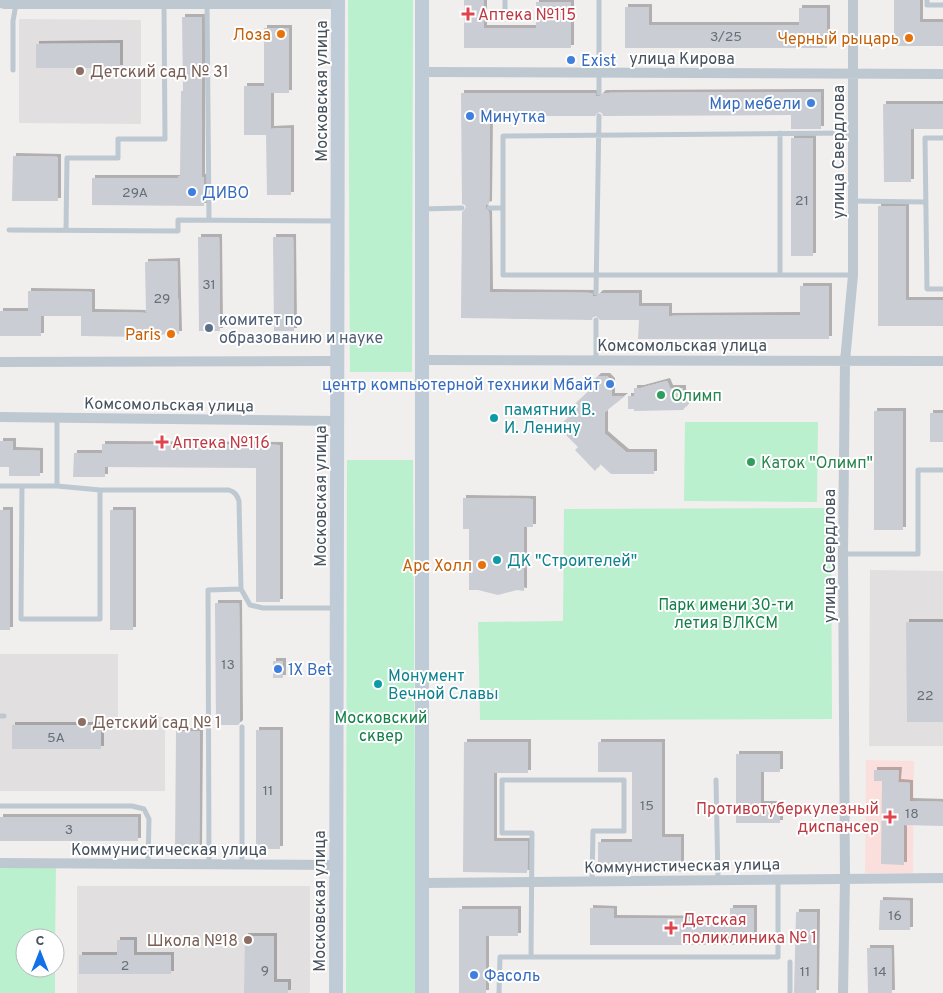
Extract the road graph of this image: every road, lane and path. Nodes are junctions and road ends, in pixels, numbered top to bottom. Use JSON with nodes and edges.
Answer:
{"nodes":[{"id":1,"x":422,"y":0,"type":"edge"},
{"id":2,"x":505,"y":0,"type":"edge"},
{"id":3,"x":599,"y":0,"type":"edge"},
{"id":4,"x":853,"y":0,"type":"edge"},
{"id":5,"x":927,"y":0,"type":"edge"},
{"id":6,"x":0,"y":2,"type":"edge"},
{"id":7,"x":338,"y":2,"type":"edge"},
{"id":8,"x":16,"y":4,"type":"junction"},
{"id":9,"x":208,"y":4,"type":"junction"},
{"id":10,"x":164,"y":5,"type":"junction"},
{"id":11,"x":943,"y":5,"type":"edge"},
{"id":12,"x":505,"y":14,"type":"dead end"},
{"id":13,"x":13,"y":70,"type":"dead end"},
{"id":14,"x":422,"y":72,"type":"junction"},
{"id":15,"x":599,"y":73,"type":"junction"},
{"id":16,"x":854,"y":74,"type":"junction"},
{"id":17,"x":943,"y":74,"type":"edge"},
{"id":18,"x":599,"y":93,"type":"dead end"},
{"id":19,"x":599,"y":116,"type":"dead end"},
{"id":20,"x":780,"y":133,"type":"junction"},
{"id":21,"x":853,"y":133,"type":"junction"},
{"id":22,"x":599,"y":135,"type":"junction"},
{"id":23,"x":943,"y":138,"type":"edge"},
{"id":24,"x":853,"y":201,"type":"junction"},
{"id":25,"x":926,"y":202,"type":"junction"},
{"id":26,"x":422,"y":208,"type":"junction"},
{"id":27,"x":462,"y":208,"type":"dead end"},
{"id":28,"x":489,"y":208,"type":"dead end"},
{"id":29,"x":503,"y":208,"type":"junction"},
{"id":30,"x":209,"y":220,"type":"junction"},
{"id":31,"x":338,"y":222,"type":"junction"},
{"id":32,"x":9,"y":230,"type":"dead end"},
{"id":33,"x":66,"y":230,"type":"junction"},
{"id":34,"x":780,"y":275,"type":"junction"},
{"id":35,"x":853,"y":275,"type":"junction"},
{"id":36,"x":597,"y":276,"type":"junction"},
{"id":37,"x":943,"y":289,"type":"edge"},
{"id":38,"x":596,"y":293,"type":"dead end"},
{"id":39,"x":596,"y":320,"type":"dead end"},
{"id":40,"x":422,"y":360,"type":"junction"},
{"id":41,"x":596,"y":360,"type":"junction"},
{"id":42,"x":338,"y":361,"type":"junction"},
{"id":43,"x":845,"y":361,"type":"junction"},
{"id":44,"x":943,"y":361,"type":"edge"},
{"id":45,"x":0,"y":362,"type":"edge"},
{"id":46,"x":0,"y":417,"type":"edge"},
{"id":47,"x":57,"y":418,"type":"junction"},
{"id":48,"x":338,"y":421,"type":"junction"},
{"id":49,"x":943,"y":470,"type":"edge"},
{"id":50,"x":0,"y":486,"type":"edge"},
{"id":51,"x":22,"y":486,"type":"junction"},
{"id":52,"x":57,"y":486,"type":"junction"},
{"id":53,"x":100,"y":490,"type":"junction"},
{"id":54,"x":843,"y":554,"type":"junction"},
{"id":55,"x":240,"y":589,"type":"junction"},
{"id":56,"x":338,"y":608,"type":"junction"},
{"id":57,"x":242,"y":727,"type":"dead end"},
{"id":58,"x":716,"y":780,"type":"dead end"},
{"id":59,"x":0,"y":806,"type":"edge"},
{"id":60,"x":0,"y":862,"type":"edge"},
{"id":61,"x":148,"y":864,"type":"junction"},
{"id":62,"x":209,"y":864,"type":"junction"},
{"id":63,"x":242,"y":864,"type":"junction"},
{"id":64,"x":337,"y":865,"type":"junction"},
{"id":65,"x":943,"y":878,"type":"edge"},
{"id":66,"x":778,"y":879,"type":"junction"},
{"id":67,"x":845,"y":879,"type":"junction"},
{"id":68,"x":718,"y":880,"type":"junction"},
{"id":69,"x":532,"y":882,"type":"junction"},
{"id":70,"x":592,"y":882,"type":"junction"},
{"id":71,"x":422,"y":883,"type":"junction"},
{"id":72,"x":532,"y":957,"type":"junction"},
{"id":73,"x":790,"y":962,"type":"dead end"},
{"id":74,"x":336,"y":993,"type":"edge"},
{"id":75,"x":422,"y":993,"type":"edge"},
{"id":76,"x":500,"y":993,"type":"edge"},
{"id":77,"x":790,"y":993,"type":"edge"},
{"id":78,"x":843,"y":993,"type":"edge"}],
"edges":[{"from":1,"to":14,"type":"main road"},
{"from":2,"to":12,"type":"lane"},
{"from":3,"to":15,"type":"lane"},
{"from":4,"to":16,"type":"street","name":"улица Свердлова"},
{"from":5,"to":11,"type":"lane"},
{"from":6,"to":8,"type":"street"},
{"from":7,"to":9,"type":"street"},
{"from":7,"to":31,"type":"main road","name":"Московская улица"},
{"from":8,"to":10,"type":"street"},
{"from":8,"to":13,"type":"lane"},
{"from":9,"to":10,"type":"street"},
{"from":9,"to":30,"type":"lane"},
{"from":10,"to":33,"type":"lane"},
{"from":14,"to":15,"type":"street","name":"улица Кирова"},
{"from":14,"to":26,"type":"main road"},
{"from":15,"to":16,"type":"street","name":"улица Кирова"},
{"from":15,"to":18,"type":"lane"},
{"from":16,"to":17,"type":"street","name":"улица Кирова"},
{"from":16,"to":21,"type":"street","name":"улица Свердлова"},
{"from":19,"to":22,"type":"lane"},
{"from":20,"to":21,"type":"lane"},
{"from":20,"to":22,"type":"lane"},
{"from":20,"to":34,"type":"lane"},
{"from":21,"to":24,"type":"street","name":"улица Свердлова"},
{"from":22,"to":29,"type":"lane"},
{"from":22,"to":36,"type":"lane"},
{"from":23,"to":25,"type":"lane"},
{"from":24,"to":25,"type":"lane"},
{"from":24,"to":35,"type":"street","name":"улица Свердлова"},
{"from":25,"to":37,"type":"lane"},
{"from":26,"to":27,"type":"lane"},
{"from":26,"to":40,"type":"main road"},
{"from":28,"to":29,"type":"lane"},
{"from":29,"to":36,"type":"lane"},
{"from":30,"to":31,"type":"lane"},
{"from":30,"to":33,"type":"lane"},
{"from":31,"to":42,"type":"main road","name":"Московская улица"},
{"from":32,"to":33,"type":"lane"},
{"from":34,"to":35,"type":"lane"},
{"from":34,"to":36,"type":"lane"},
{"from":35,"to":43,"type":"street","name":"улица Свердлова"},
{"from":36,"to":38,"type":"lane"},
{"from":39,"to":41,"type":"lane"},
{"from":40,"to":41,"type":"street","name":"Комсомольская улица"},
{"from":40,"to":71,"type":"main road"},
{"from":41,"to":43,"type":"street","name":"Комсомольская улица"},
{"from":42,"to":45,"type":"street"},
{"from":42,"to":48,"type":"main road","name":"Московская улица"},
{"from":43,"to":44,"type":"street","name":"Комсомольская улица"},
{"from":43,"to":54,"type":"street","name":"улица Свердлова"},
{"from":46,"to":47,"type":"street","name":"Комсомольская улица"},
{"from":47,"to":48,"type":"street","name":"Комсомольская улица"},
{"from":47,"to":52,"type":"lane"},
{"from":48,"to":56,"type":"main road","name":"Московская улица"},
{"from":49,"to":54,"type":"lane"},
{"from":50,"to":51,"type":"lane"},
{"from":51,"to":52,"type":"lane"},
{"from":51,"to":53,"type":"lane"},
{"from":52,"to":53,"type":"lane"},
{"from":53,"to":55,"type":"lane"},
{"from":54,"to":67,"type":"street","name":"улица Свердлова"},
{"from":55,"to":56,"type":"lane"},
{"from":55,"to":62,"type":"lane"},
{"from":56,"to":64,"type":"main road","name":"Московская улица"},
{"from":57,"to":63,"type":"lane"},
{"from":58,"to":68,"type":"lane"},
{"from":59,"to":61,"type":"lane"},
{"from":60,"to":61,"type":"street","name":"Коммунистическая улица"},
{"from":61,"to":62,"type":"street","name":"Коммунистическая улица"},
{"from":62,"to":63,"type":"street","name":"Коммунистическая улица"},
{"from":63,"to":64,"type":"street","name":"Коммунистическая улица"},
{"from":64,"to":74,"type":"main road","name":"Московская улица"},
{"from":65,"to":67,"type":"street","name":"Коммунистическая улица"},
{"from":66,"to":67,"type":"street","name":"Коммунистическая улица"},
{"from":66,"to":68,"type":"street","name":"Коммунистическая улица"},
{"from":66,"to":72,"type":"lane"},
{"from":67,"to":78,"type":"street","name":"улица Свердлова"},
{"from":68,"to":70,"type":"street","name":"Коммунистическая улица"},
{"from":69,"to":70,"type":"street","name":"Коммунистическая улица"},
{"from":69,"to":70,"type":"lane"},
{"from":69,"to":71,"type":"street","name":"Коммунистическая улица"},
{"from":69,"to":72,"type":"lane"},
{"from":71,"to":75,"type":"main road"},
{"from":72,"to":76,"type":"lane"},
{"from":73,"to":77,"type":"lane"}]}
